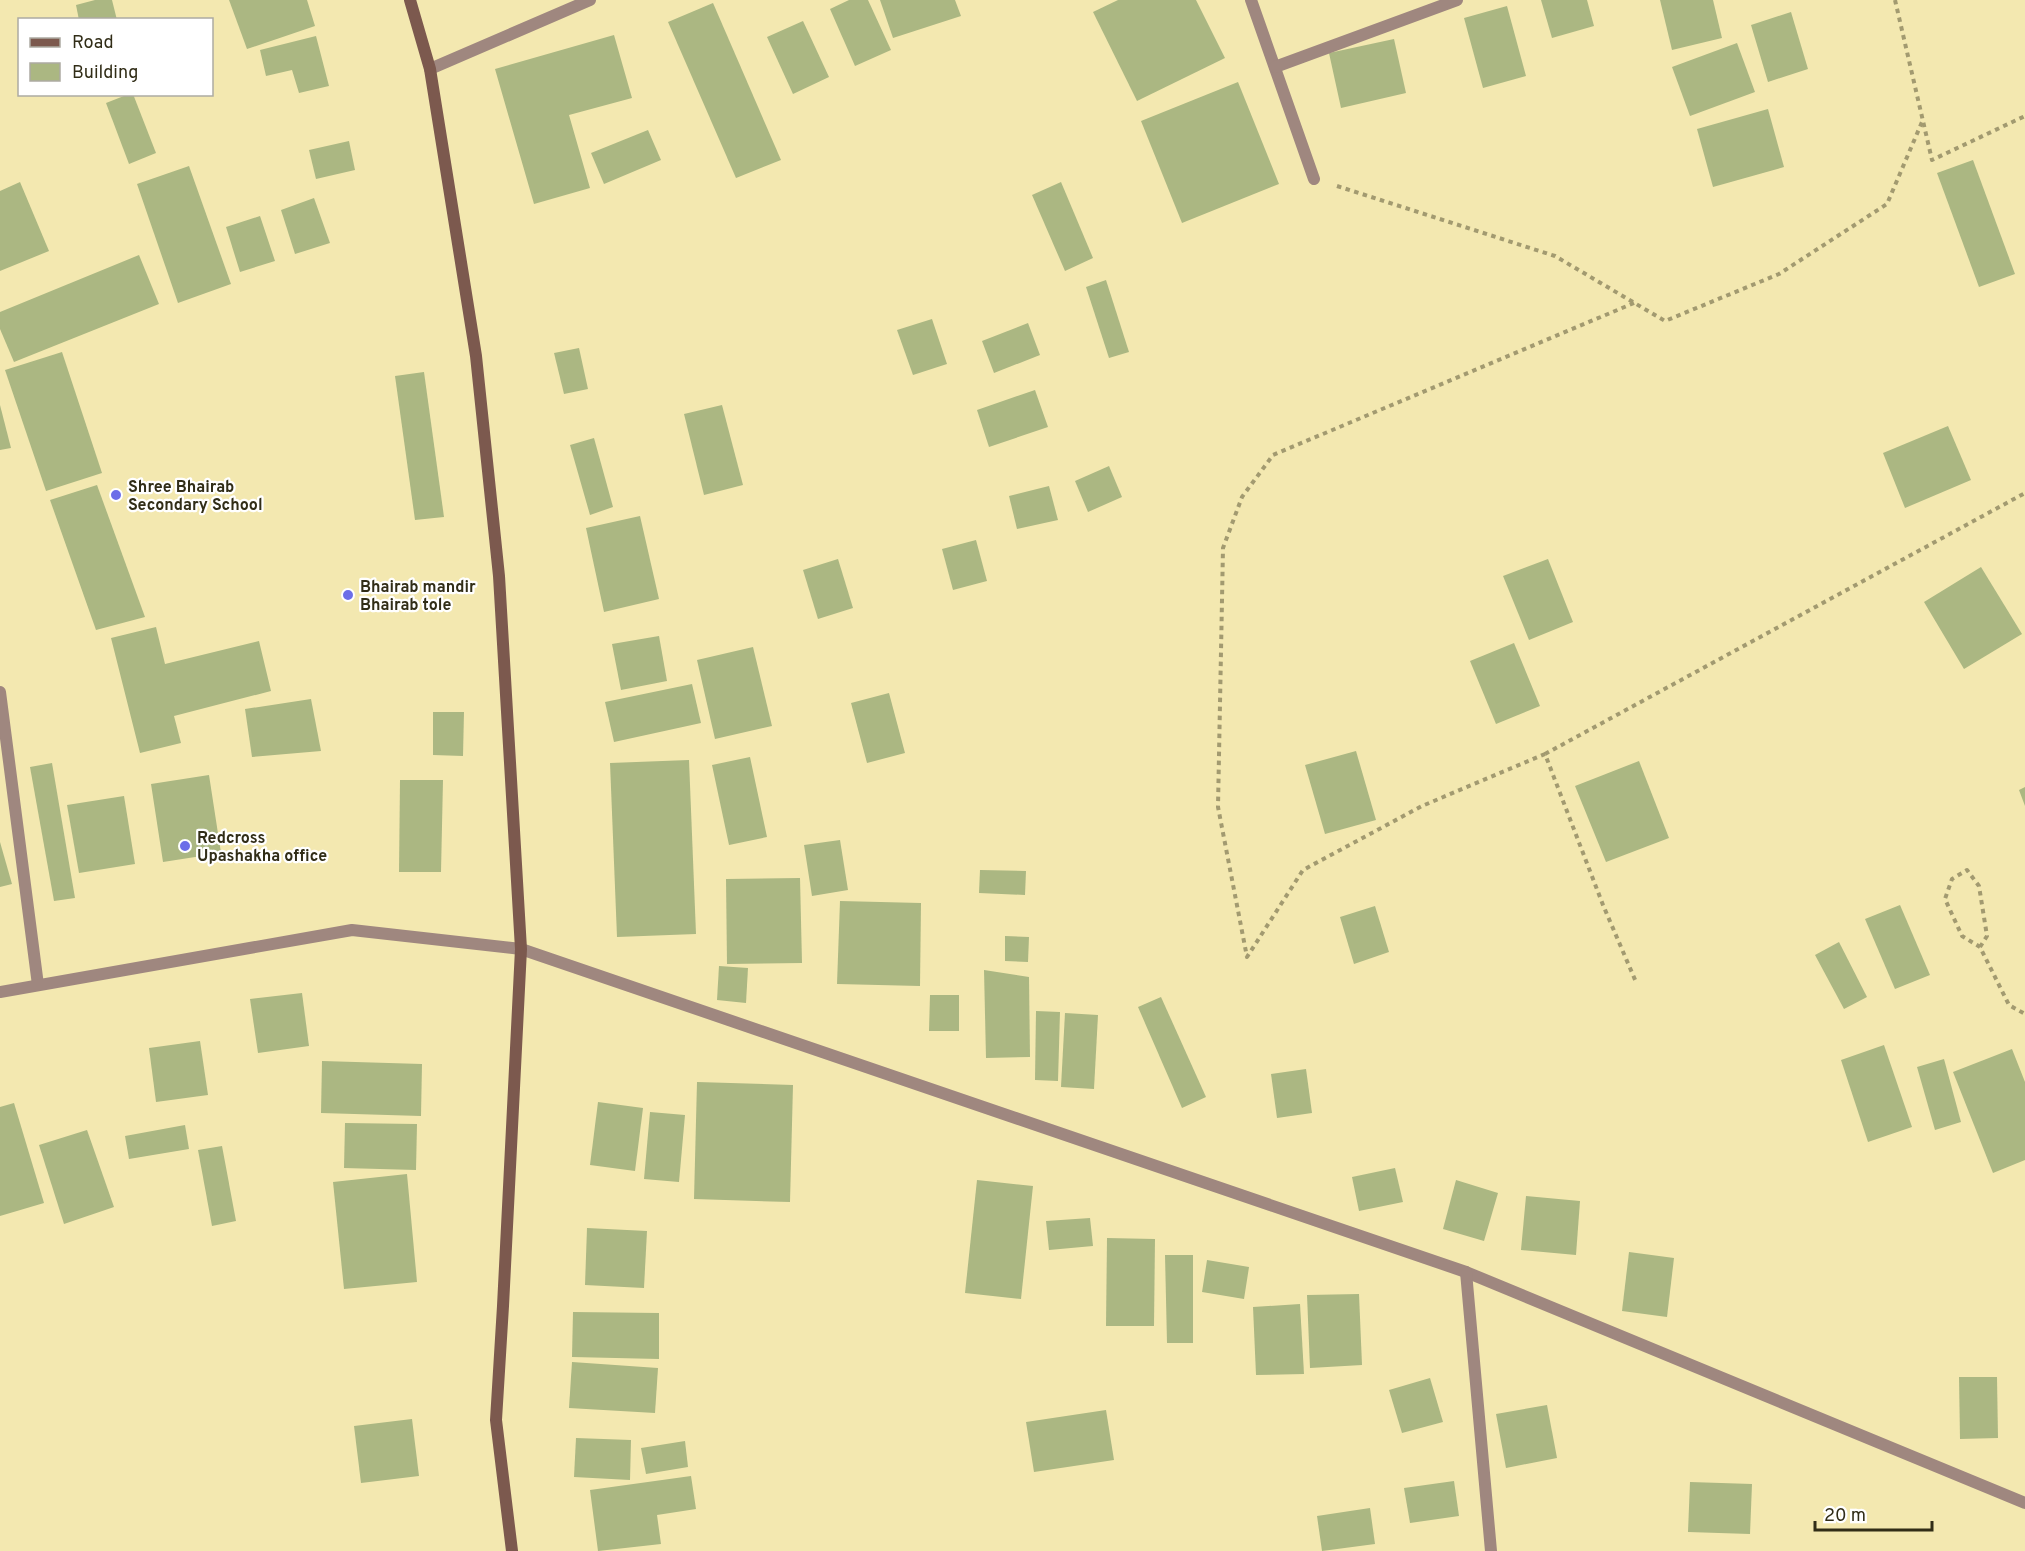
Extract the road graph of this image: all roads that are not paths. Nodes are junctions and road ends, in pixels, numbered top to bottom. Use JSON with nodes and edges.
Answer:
{"nodes":[{"id":1,"x":410,"y":0,"type":"edge"},
{"id":2,"x":590,"y":0,"type":"edge"},
{"id":3,"x":1251,"y":0,"type":"edge"},
{"id":4,"x":1457,"y":0,"type":"edge"},
{"id":5,"x":1275,"y":68,"type":"junction"},
{"id":6,"x":430,"y":69,"type":"junction"},
{"id":7,"x":1314,"y":179,"type":"road end"},
{"id":8,"x":0,"y":692,"type":"edge"},
{"id":9,"x":520,"y":949,"type":"junction"},
{"id":10,"x":38,"y":984,"type":"junction"},
{"id":11,"x":0,"y":992,"type":"edge"},
{"id":12,"x":1466,"y":1272,"type":"junction"},
{"id":13,"x":2025,"y":1503,"type":"edge"},
{"id":14,"x":512,"y":1551,"type":"edge"},
{"id":15,"x":1491,"y":1551,"type":"edge"}],
"edges":[{"from":1,"to":6,"type":"main road"},
{"from":2,"to":6,"type":"street"},
{"from":3,"to":5,"type":"street"},
{"from":4,"to":5,"type":"street"},
{"from":5,"to":7,"type":"street"},
{"from":6,"to":9,"type":"main road"},
{"from":8,"to":10,"type":"street"},
{"from":9,"to":10,"type":"street"},
{"from":9,"to":12,"type":"street"},
{"from":9,"to":14,"type":"main road"},
{"from":10,"to":11,"type":"street"},
{"from":12,"to":13,"type":"street"},
{"from":12,"to":15,"type":"street"}]}
